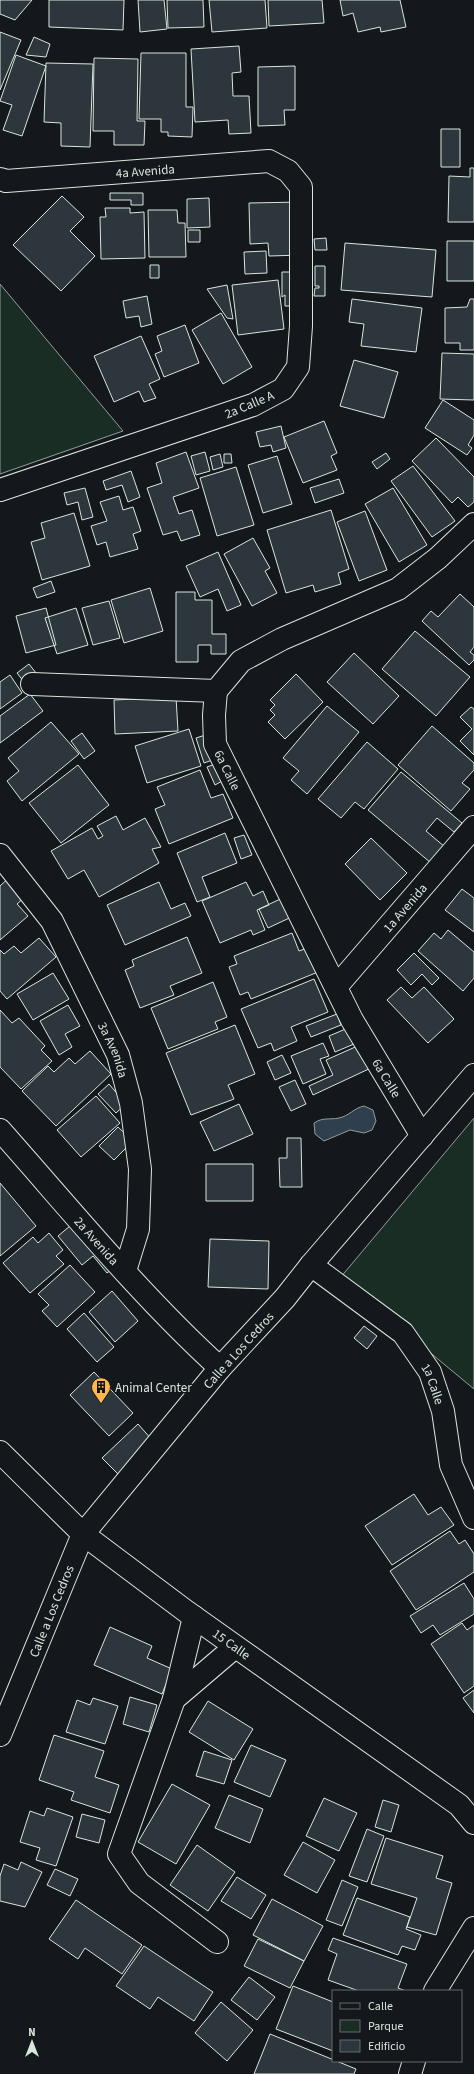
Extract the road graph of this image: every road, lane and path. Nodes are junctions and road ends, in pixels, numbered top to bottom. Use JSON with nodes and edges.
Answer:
{"nodes":[{"id":1,"x":288,"y":171,"type":"joint"},
{"id":2,"x":2,"y":183,"type":"edge"},
{"id":3,"x":0,"y":490,"type":"edge"},
{"id":4,"x":474,"y":524,"type":"edge"},
{"id":5,"x":32,"y":684,"type":"dead end"},
{"id":6,"x":216,"y":691,"type":"junction"},
{"id":7,"x":474,"y":827,"type":"edge"},
{"id":8,"x":0,"y":855,"type":"edge"},
{"id":9,"x":336,"y":987,"type":"junction"},
{"id":10,"x":474,"y":1075,"type":"edge"},
{"id":11,"x":0,"y":1130,"type":"edge"},
{"id":12,"x":422,"y":1136,"type":"junction"},
{"id":13,"x":310,"y":1265,"type":"junction"},
{"id":14,"x":125,"y":1271,"type":"junction"},
{"id":15,"x":220,"y":1368,"type":"junction"},
{"id":16,"x":0,"y":1452,"type":"edge"},
{"id":17,"x":474,"y":1518,"type":"edge"},
{"id":18,"x":83,"y":1534,"type":"junction"},
{"id":19,"x":194,"y":1617,"type":"junction"},
{"id":20,"x":235,"y":1647,"type":"junction"},
{"id":21,"x":174,"y":1699,"type":"junction"},
{"id":22,"x":0,"y":1735,"type":"edge"},
{"id":23,"x":474,"y":1823,"type":"edge"},
{"id":24,"x":474,"y":1928,"type":"edge"},
{"id":25,"x":217,"y":1942,"type":"dead end"},
{"id":26,"x":436,"y":1990,"type":"edge"},
{"id":27,"x":414,"y":2062,"type":"edge"},
{"id":28,"x":410,"y":2074,"type":"edge"}],
"edges":[{"from":1,"to":2,"type":"street","name":"4a Avenida"},
{"from":1,"to":3,"type":"street","name":"2a Calle A"},
{"from":4,"to":6,"type":"street"},
{"from":5,"to":6,"type":"street"},
{"from":6,"to":9,"type":"street","name":"6a Calle"},
{"from":7,"to":9,"type":"street","name":"1a Avenida"},
{"from":8,"to":14,"type":"street","name":"3a Avenida"},
{"from":9,"to":12,"type":"street","name":"6a Calle"},
{"from":10,"to":12,"type":"street","name":"Calle a Los Cedros"},
{"from":11,"to":14,"type":"street","name":"2a Avenida"},
{"from":12,"to":13,"type":"street","name":"Calle a Los Cedros"},
{"from":13,"to":15,"type":"street","name":"Calle a Los Cedros"},
{"from":13,"to":17,"type":"street","name":"1a Calle"},
{"from":14,"to":15,"type":"street","name":"2a Avenida"},
{"from":15,"to":18,"type":"street","name":"Calle a Los Cedros"},
{"from":16,"to":18,"type":"street","name":"15 Calle"},
{"from":18,"to":19,"type":"street","name":"15 Calle"},
{"from":18,"to":22,"type":"street","name":"Calle a Los Cedros"},
{"from":19,"to":20,"type":"street","name":"15 Calle"},
{"from":19,"to":21,"type":"street"},
{"from":20,"to":21,"type":"street"},
{"from":20,"to":23,"type":"street","name":"15 Calle"},
{"from":21,"to":25,"type":"street"},
{"from":24,"to":26,"type":"street"},
{"from":27,"to":28,"type":"street"}]}
